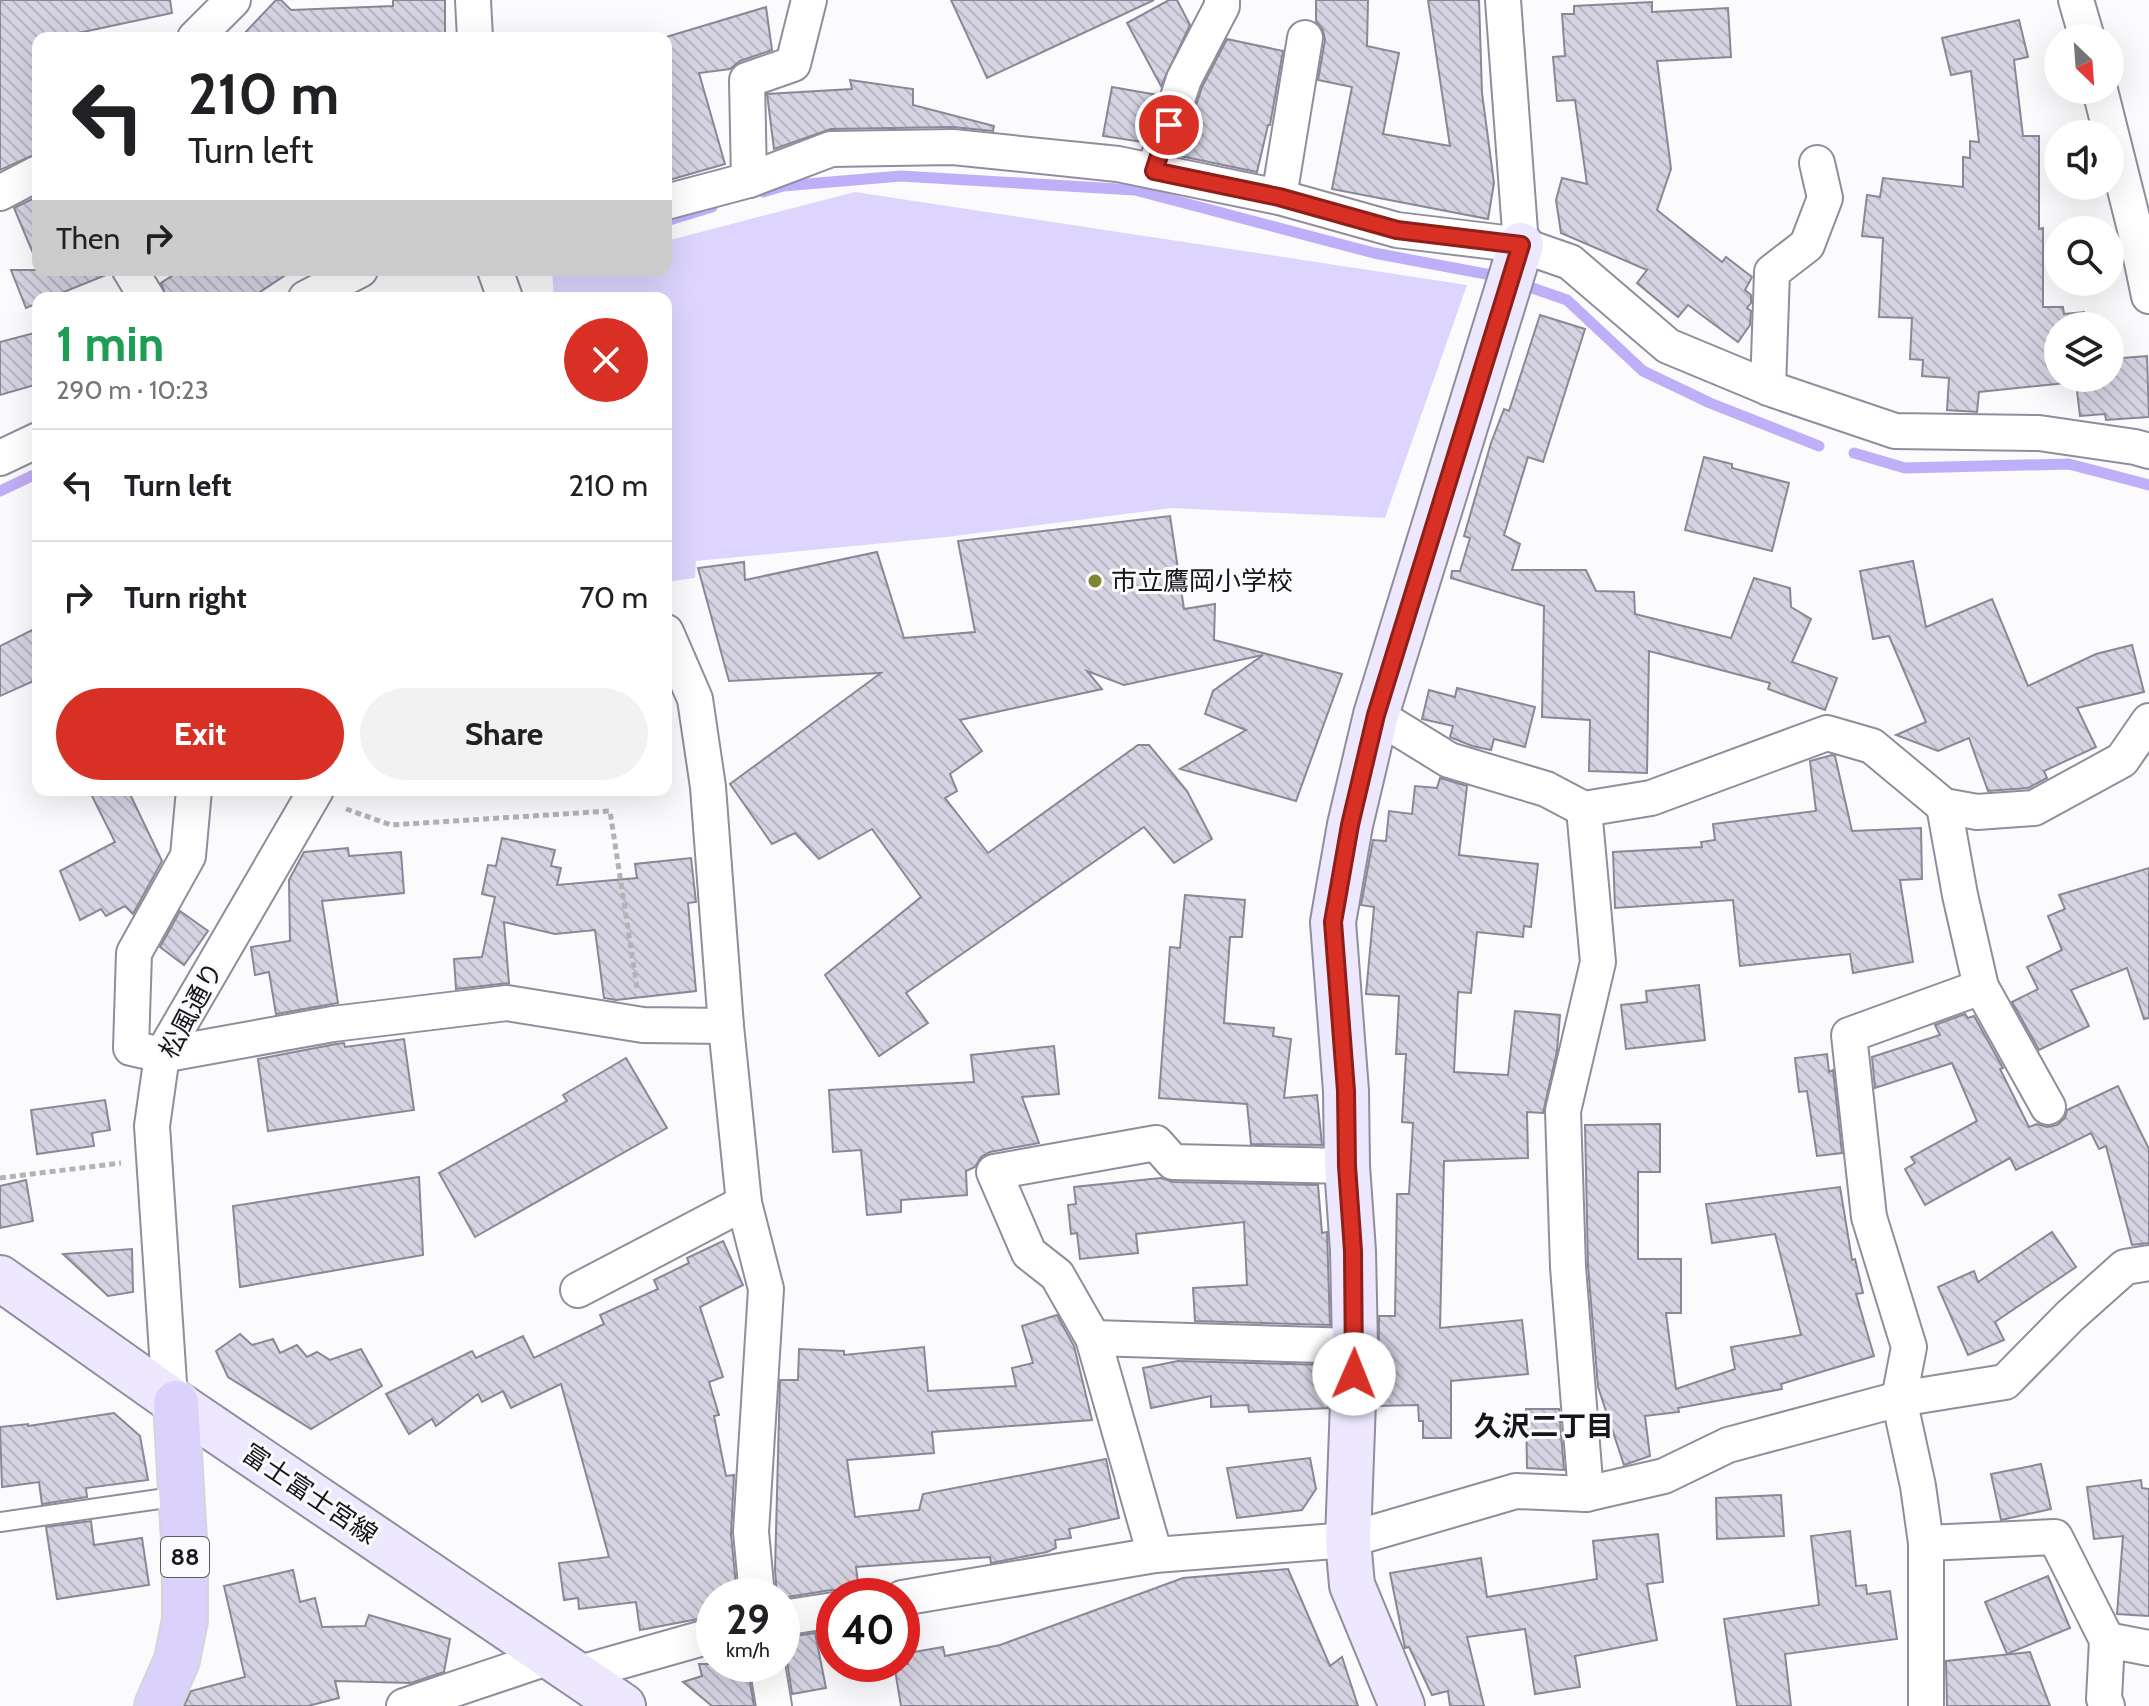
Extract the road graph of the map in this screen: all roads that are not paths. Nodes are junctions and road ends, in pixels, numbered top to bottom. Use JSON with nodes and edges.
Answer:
{"nodes":[{"id":1,"x":233,"y":0,"type":"edge"},
{"id":2,"x":473,"y":0,"type":"edge"},
{"id":3,"x":809,"y":0,"type":"edge"},
{"id":4,"x":1222,"y":0,"type":"edge"},
{"id":5,"x":1503,"y":0,"type":"edge"},
{"id":6,"x":2076,"y":0,"type":"edge"},
{"id":7,"x":2083,"y":24,"type":"edge"},
{"id":8,"x":201,"y":32,"type":"edge"},
{"id":9,"x":475,"y":32,"type":"edge"},
{"id":10,"x":1305,"y":38,"type":"dead end"},
{"id":11,"x":2104,"y":104,"type":"edge"},
{"id":12,"x":1817,"y":163,"type":"dead end"},
{"id":13,"x":1154,"y":171,"type":"junction"},
{"id":14,"x":32,"y":176,"type":"edge"},
{"id":15,"x":749,"y":180,"type":"junction"},
{"id":16,"x":0,"y":193,"type":"edge"},
{"id":17,"x":1279,"y":197,"type":"junction"},
{"id":18,"x":672,"y":200,"type":"edge"},
{"id":19,"x":2142,"y":227,"type":"edge"},
{"id":20,"x":1519,"y":251,"type":"junction"},
{"id":21,"x":348,"y":276,"type":"edge"},
{"id":22,"x":318,"y":292,"type":"edge"},
{"id":23,"x":2149,"y":296,"type":"edge"},
{"id":24,"x":1768,"y":388,"type":"junction"},
{"id":25,"x":32,"y":443,"type":"edge"},
{"id":26,"x":2149,"y":451,"type":"edge"},
{"id":27,"x":0,"y":458,"type":"edge"},
{"id":28,"x":672,"y":646,"type":"edge"},
{"id":29,"x":1376,"y":715,"type":"junction"},
{"id":30,"x":2149,"y":721,"type":"edge"},
{"id":31,"x":193,"y":796,"type":"edge"},
{"id":32,"x":313,"y":796,"type":"edge"},
{"id":33,"x":1944,"y":806,"type":"junction"},
{"id":34,"x":1584,"y":809,"type":"junction"},
{"id":35,"x":1981,"y":987,"type":"junction"},
{"id":36,"x":726,"y":1026,"type":"junction"},
{"id":37,"x":162,"y":1055,"type":"junction"},
{"id":38,"x":2048,"y":1107,"type":"dead end"},
{"id":39,"x":1347,"y":1166,"type":"junction"},
{"id":40,"x":744,"y":1203,"type":"junction"},
{"id":41,"x":2149,"y":1263,"type":"edge"},
{"id":42,"x":0,"y":1278,"type":"edge"},
{"id":43,"x":578,"y":1290,"type":"dead end"},
{"id":44,"x":1093,"y":1338,"type":"junction"},
{"id":45,"x":1355,"y":1346,"type":"junction"},
{"id":46,"x":1899,"y":1399,"type":"junction"},
{"id":47,"x":173,"y":1401,"type":"junction"},
{"id":48,"x":1586,"y":1494,"type":"junction"},
{"id":49,"x":180,"y":1496,"type":"junction"},
{"id":50,"x":0,"y":1522,"type":"edge"},
{"id":51,"x":1348,"y":1540,"type":"junction"},
{"id":52,"x":1926,"y":1543,"type":"junction"},
{"id":53,"x":1155,"y":1555,"type":"junction"},
{"id":54,"x":755,"y":1578,"type":"edge"},
{"id":55,"x":920,"y":1595,"type":"edge"},
{"id":56,"x":696,"y":1639,"type":"edge"},
{"id":57,"x":2107,"y":1640,"type":"junction"},
{"id":58,"x":2149,"y":1648,"type":"edge"},
{"id":59,"x":563,"y":1665,"type":"junction"},
{"id":60,"x":770,"y":1682,"type":"edge"},
{"id":61,"x":157,"y":1706,"type":"edge"},
{"id":62,"x":404,"y":1706,"type":"edge"},
{"id":63,"x":623,"y":1706,"type":"edge"},
{"id":64,"x":774,"y":1706,"type":"edge"},
{"id":65,"x":1402,"y":1706,"type":"edge"},
{"id":66,"x":1926,"y":1706,"type":"edge"},
{"id":67,"x":2107,"y":1706,"type":"edge"}],
"edges":[{"from":1,"to":8,"type":"street"},
{"from":2,"to":9,"type":"street"},
{"from":3,"to":15,"type":"street"},
{"from":4,"to":13,"type":"street"},
{"from":5,"to":20,"type":"street"},
{"from":6,"to":7,"type":"street"},
{"from":10,"to":17,"type":"street"},
{"from":11,"to":19,"type":"street"},
{"from":12,"to":24,"type":"street"},
{"from":13,"to":15,"type":"street"},
{"from":13,"to":17,"type":"street"},
{"from":14,"to":16,"type":"street"},
{"from":15,"to":18,"type":"street"},
{"from":17,"to":20,"type":"street"},
{"from":19,"to":23,"type":"street"},
{"from":20,"to":24,"type":"street"},
{"from":20,"to":29,"type":"street"},
{"from":21,"to":22,"type":"street"},
{"from":24,"to":26,"type":"street"},
{"from":25,"to":27,"type":"street"},
{"from":28,"to":36,"type":"street"},
{"from":29,"to":34,"type":"street"},
{"from":29,"to":39,"type":"street"},
{"from":30,"to":33,"type":"street"},
{"from":31,"to":37,"type":"street"},
{"from":32,"to":37,"type":"street","name":"松風通り"},
{"from":33,"to":34,"type":"street"},
{"from":33,"to":35,"type":"street"},
{"from":34,"to":48,"type":"street"},
{"from":35,"to":38,"type":"street"},
{"from":35,"to":46,"type":"street"},
{"from":36,"to":37,"type":"street"},
{"from":36,"to":40,"type":"street"},
{"from":37,"to":47,"type":"street","name":"松風通り"},
{"from":39,"to":44,"type":"street"},
{"from":39,"to":45,"type":"street"},
{"from":40,"to":43,"type":"street"},
{"from":40,"to":54,"type":"street"},
{"from":41,"to":46,"type":"street"},
{"from":42,"to":47,"type":"street","name":"富士富士宮線"},
{"from":44,"to":45,"type":"street"},
{"from":44,"to":53,"type":"street"},
{"from":45,"to":51,"type":"street"},
{"from":46,"to":48,"type":"street"},
{"from":46,"to":52,"type":"street"},
{"from":47,"to":49,"type":"main road","name":"松風通り","number":"88"},
{"from":47,"to":59,"type":"street","name":"富士富士宮線"},
{"from":48,"to":51,"type":"street"},
{"from":49,"to":50,"type":"lane"},
{"from":49,"to":61,"type":"main road","name":"松風通り","number":"88"},
{"from":51,"to":53,"type":"street"},
{"from":51,"to":65,"type":"street"},
{"from":52,"to":57,"type":"street"},
{"from":52,"to":66,"type":"street"},
{"from":53,"to":55,"type":"street"},
{"from":56,"to":59,"type":"street"},
{"from":57,"to":58,"type":"street"},
{"from":57,"to":67,"type":"street"},
{"from":59,"to":62,"type":"street"},
{"from":59,"to":63,"type":"street","name":"富士富士宮線"},
{"from":60,"to":64,"type":"street"}]}
